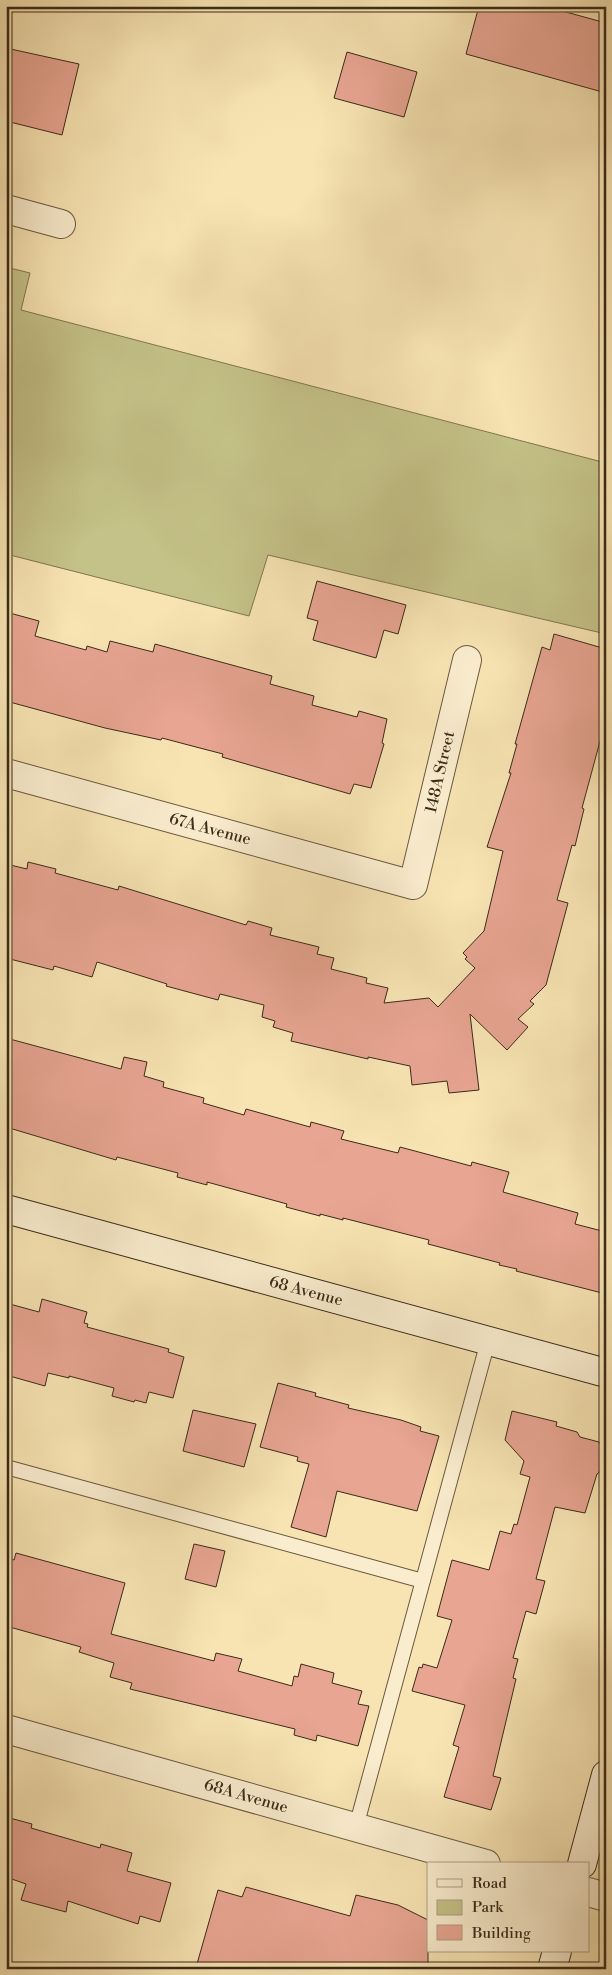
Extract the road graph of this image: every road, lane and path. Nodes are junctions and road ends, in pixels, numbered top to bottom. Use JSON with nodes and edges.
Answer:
{"nodes":[{"id":1,"x":6,"y":209,"type":"edge"},
{"id":2,"x":61,"y":224,"type":"dead end"},
{"id":3,"x":467,"y":660,"type":"dead end"},
{"id":4,"x":6,"y":773,"type":"edge"},
{"id":5,"x":413,"y":885,"type":"joint"},
{"id":6,"x":6,"y":1208,"type":"edge"},
{"id":7,"x":488,"y":1341,"type":"junction"},
{"id":8,"x":606,"y":1373,"type":"edge"},
{"id":9,"x":6,"y":1467,"type":"edge"},
{"id":10,"x":423,"y":1581,"type":"junction"},
{"id":11,"x":6,"y":1728,"type":"edge"},
{"id":12,"x":606,"y":1775,"type":"edge"},
{"id":13,"x":356,"y":1827,"type":"junction"},
{"id":14,"x":479,"y":1862,"type":"edge"},
{"id":15,"x":583,"y":1862,"type":"edge"},
{"id":16,"x":590,"y":1892,"type":"edge"},
{"id":17,"x":606,"y":1896,"type":"edge"},
{"id":18,"x":557,"y":1952,"type":"edge"},
{"id":19,"x":552,"y":1969,"type":"edge"}],
"edges":[{"from":1,"to":2,"type":"street"},
{"from":3,"to":5,"type":"street","name":"148A Street"},
{"from":4,"to":5,"type":"street","name":"67A Avenue"},
{"from":6,"to":7,"type":"street","name":"68 Avenue"},
{"from":7,"to":8,"type":"street","name":"68 Avenue"},
{"from":7,"to":10,"type":"lane"},
{"from":9,"to":10,"type":"lane"},
{"from":10,"to":13,"type":"lane"},
{"from":11,"to":13,"type":"street","name":"68A Avenue"},
{"from":12,"to":15,"type":"street"},
{"from":13,"to":14,"type":"street","name":"68A Avenue"},
{"from":16,"to":17,"type":"street"},
{"from":18,"to":19,"type":"street"}]}
